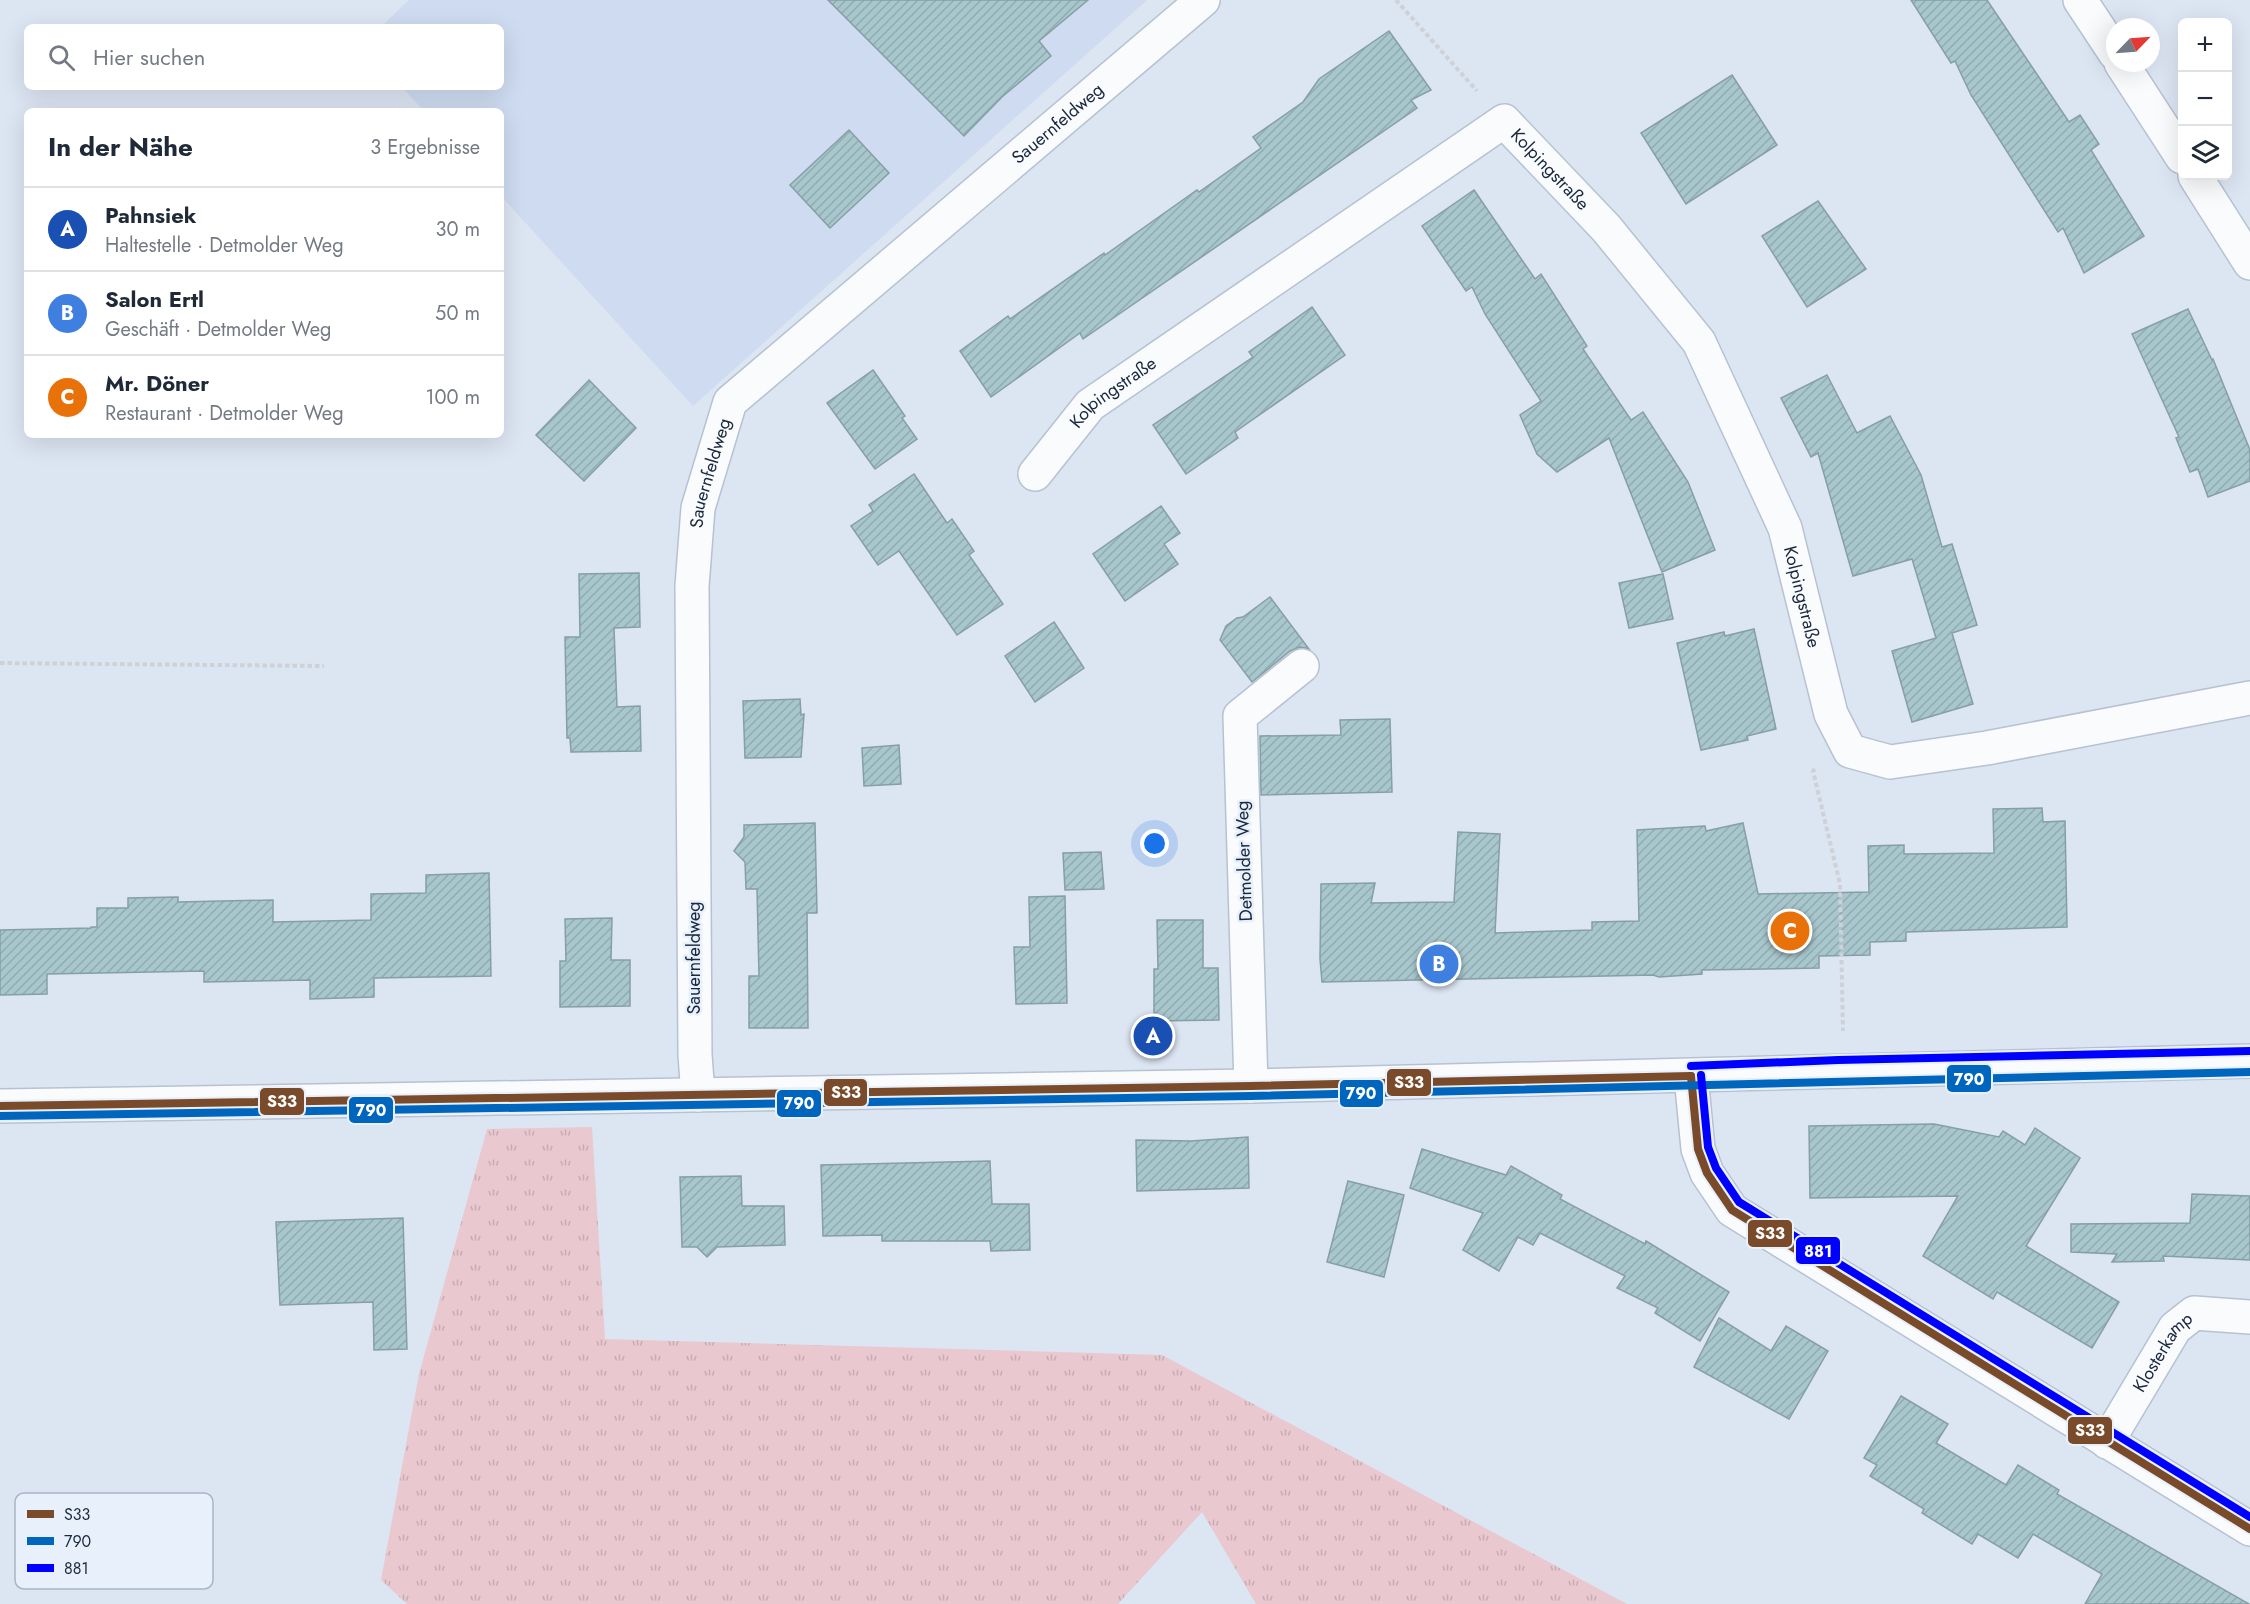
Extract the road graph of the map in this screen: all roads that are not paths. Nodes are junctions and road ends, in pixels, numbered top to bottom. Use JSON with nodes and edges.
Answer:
{"nodes":[{"id":1,"x":1203,"y":0,"type":"edge"},
{"id":2,"x":2080,"y":0,"type":"edge"},
{"id":3,"x":2106,"y":39,"type":"edge"},
{"id":4,"x":2127,"y":72,"type":"edge"},
{"id":5,"x":2178,"y":151,"type":"edge"},
{"id":6,"x":2197,"y":180,"type":"edge"},
{"id":7,"x":2249,"y":259,"type":"edge"},
{"id":8,"x":1035,"y":474,"type":"dead end"},
{"id":9,"x":1302,"y":666,"type":"dead end"},
{"id":10,"x":2250,"y":698,"type":"edge"},
{"id":11,"x":2250,"y":1061,"type":"edge"},
{"id":12,"x":1691,"y":1076,"type":"junction"},
{"id":13,"x":1251,"y":1086,"type":"junction"},
{"id":14,"x":698,"y":1095,"type":"junction"},
{"id":15,"x":0,"y":1106,"type":"edge"},
{"id":16,"x":2250,"y":1317,"type":"edge"},
{"id":17,"x":2107,"y":1442,"type":"junction"},
{"id":18,"x":2250,"y":1528,"type":"edge"}],
"edges":[{"from":1,"to":14,"type":"street","name":"Sauernfeldweg"},
{"from":2,"to":3,"type":"street"},
{"from":4,"to":5,"type":"street"},
{"from":6,"to":7,"type":"street"},
{"from":8,"to":10,"type":"street","name":"Kolpingstraße"},
{"from":9,"to":13,"type":"street","name":"Detmolder Weg"},
{"from":11,"to":12,"type":"street"},
{"from":12,"to":13,"type":"street"},
{"from":12,"to":17,"type":"street"},
{"from":13,"to":14,"type":"street"},
{"from":14,"to":15,"type":"street"},
{"from":16,"to":17,"type":"street","name":"Klosterkamp"},
{"from":17,"to":18,"type":"street"}]}
